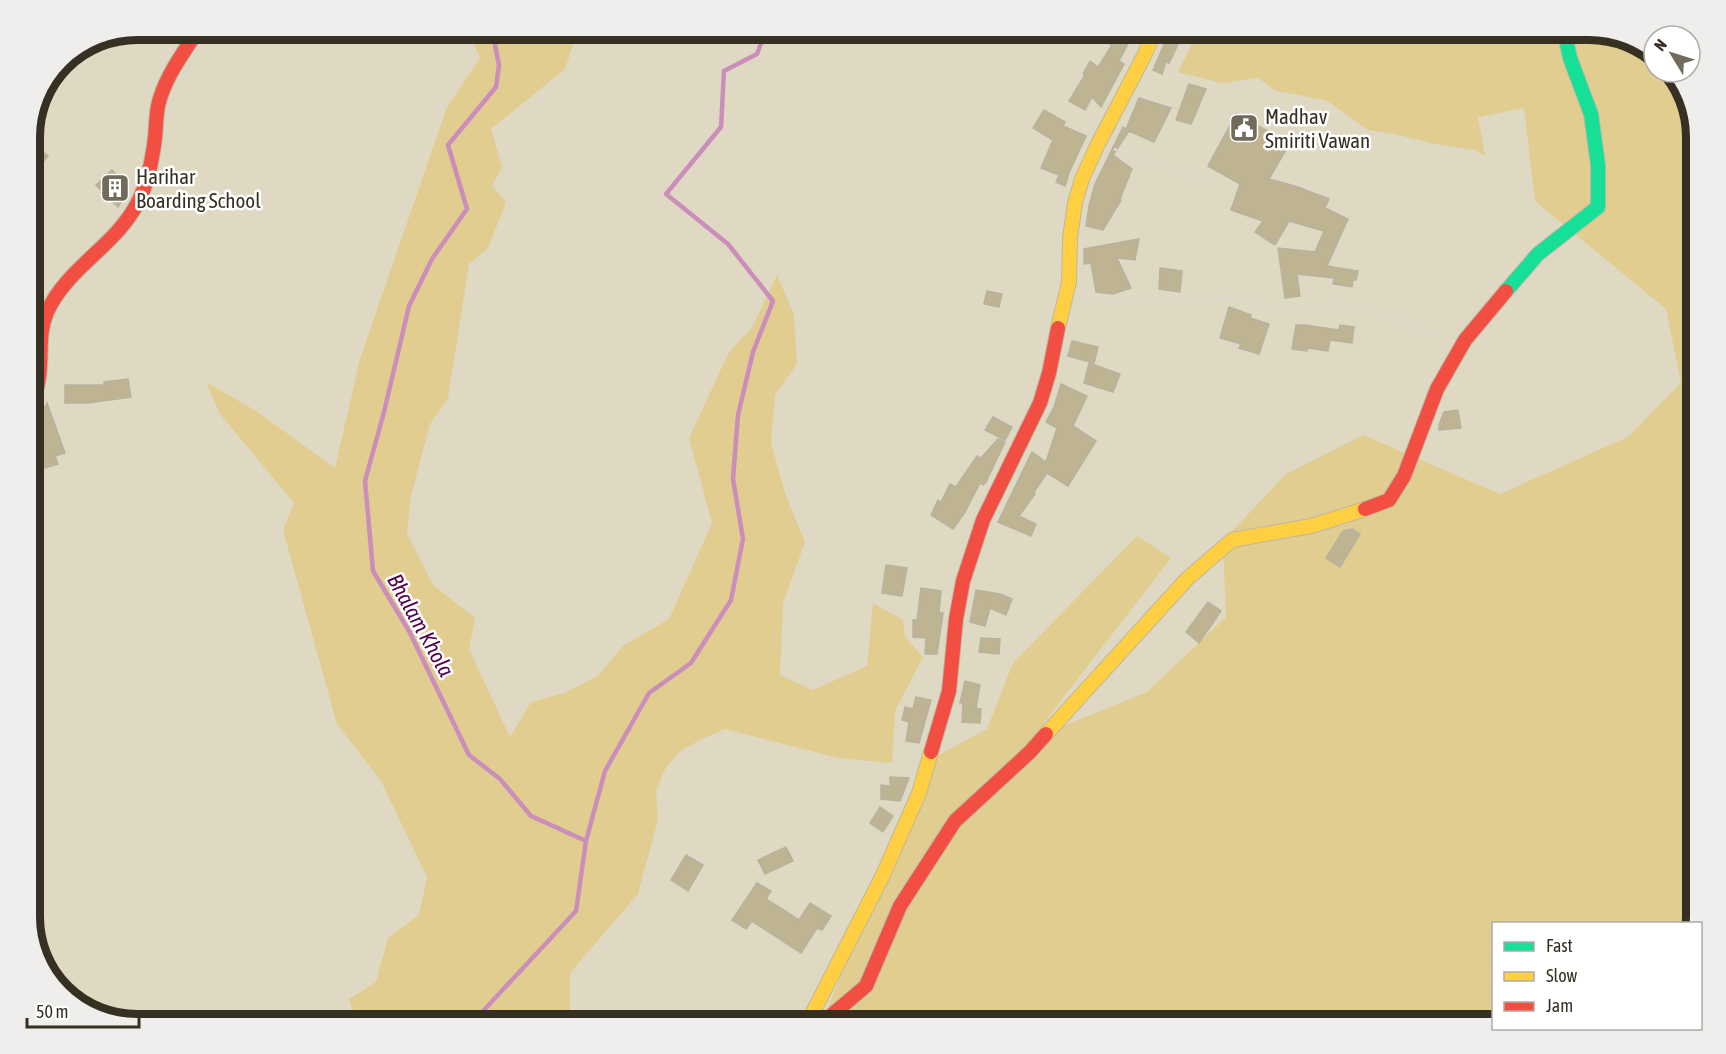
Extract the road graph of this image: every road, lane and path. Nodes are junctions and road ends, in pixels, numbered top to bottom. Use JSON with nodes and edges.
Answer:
{"nodes":[{"id":1,"x":192,"y":40,"type":"edge"},
{"id":2,"x":1151,"y":40,"type":"edge"},
{"id":3,"x":1566,"y":40,"type":"edge"},
{"id":4,"x":1098,"y":144,"type":"junction"},
{"id":5,"x":1213,"y":183,"type":"dead end"},
{"id":6,"x":1066,"y":297,"type":"junction"},
{"id":7,"x":41,"y":334,"type":"edge"},
{"id":8,"x":1465,"y":340,"type":"junction"},
{"id":9,"x":812,"y":1014,"type":"edge"},
{"id":10,"x":833,"y":1014,"type":"edge"}],
"edges":[{"from":1,"to":7,"type":"main road"},
{"from":2,"to":4,"type":"main road"},
{"from":3,"to":8,"type":"main road"},
{"from":4,"to":5,"type":"path"},
{"from":4,"to":6,"type":"main road"},
{"from":6,"to":8,"type":"path"},
{"from":6,"to":9,"type":"main road"},
{"from":8,"to":10,"type":"main road"}]}
